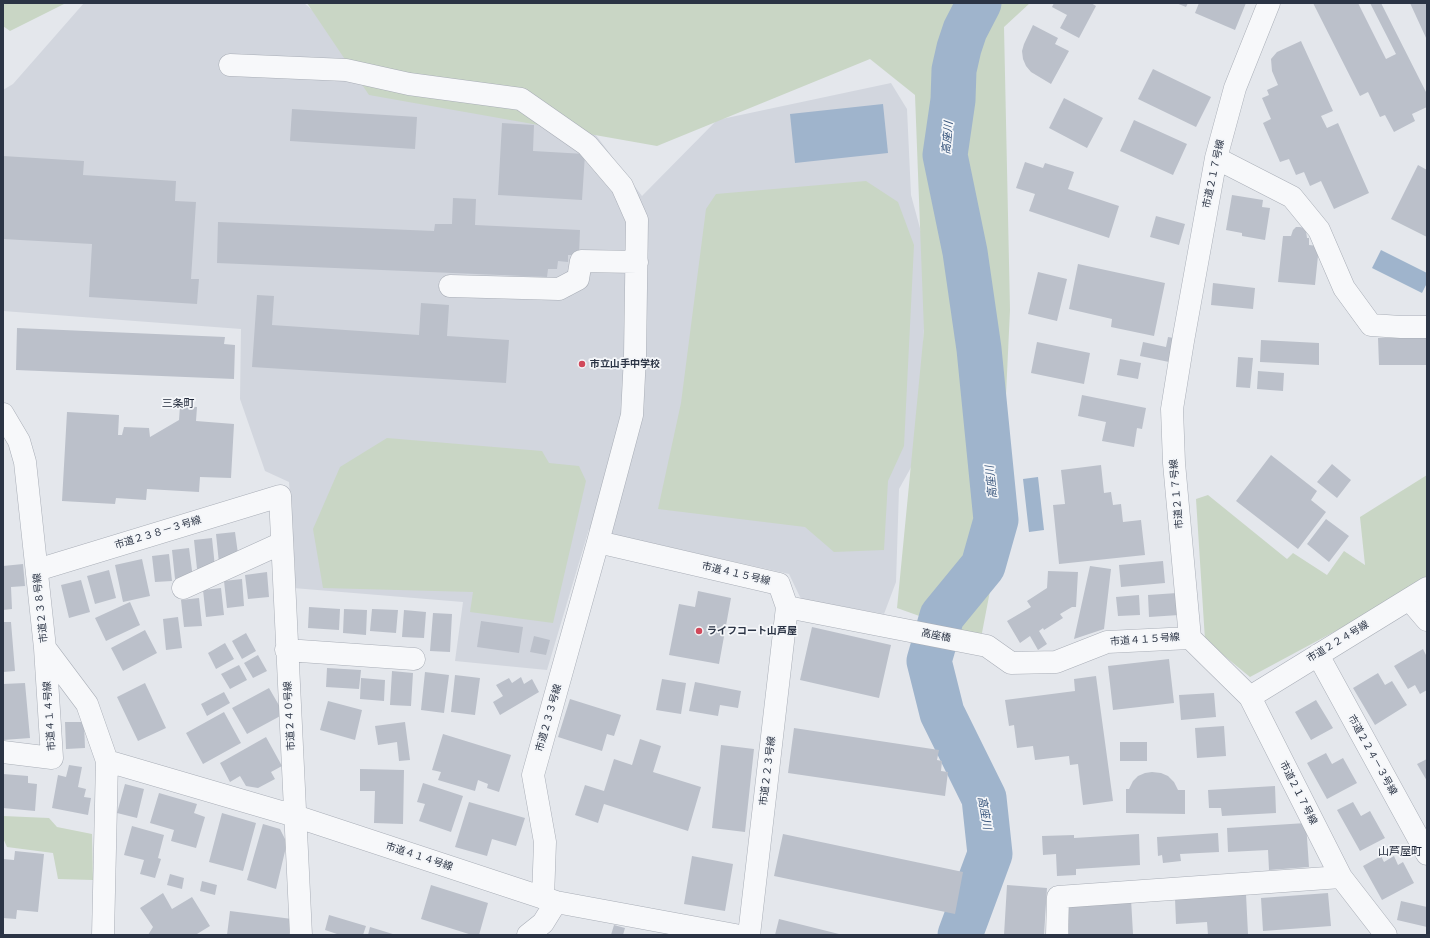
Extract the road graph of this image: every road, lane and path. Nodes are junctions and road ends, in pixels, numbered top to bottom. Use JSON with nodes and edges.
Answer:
{"nodes":[{"id":1,"x":1269,"y":3,"type":"edge"},
{"id":2,"x":230,"y":64,"type":"dead end"},
{"id":3,"x":1216,"y":158,"type":"junction"},
{"id":4,"x":636,"y":262,"type":"junction"},
{"id":5,"x":450,"y":286,"type":"dead end"},
{"id":6,"x":1427,"y":327,"type":"edge"},
{"id":7,"x":3,"y":414,"type":"edge"},
{"id":8,"x":280,"y":496,"type":"joint"},
{"id":9,"x":598,"y":542,"type":"junction"},
{"id":10,"x":282,"y":543,"type":"junction"},
{"id":11,"x":37,"y":570,"type":"junction"},
{"id":12,"x":183,"y":588,"type":"dead end"},
{"id":13,"x":1418,"y":594,"type":"edge"},
{"id":14,"x":787,"y":607,"type":"junction"},
{"id":15,"x":1427,"y":620,"type":"edge"},
{"id":16,"x":1190,"y":638,"type":"junction"},
{"id":17,"x":966,"y":642,"type":"joint"},
{"id":18,"x":45,"y":648,"type":"junction"},
{"id":19,"x":286,"y":650,"type":"junction"},
{"id":20,"x":1318,"y":655,"type":"junction"},
{"id":21,"x":414,"y":659,"type":"dead end"},
{"id":22,"x":1250,"y":697,"type":"junction"},
{"id":23,"x":3,"y":752,"type":"edge"},
{"id":24,"x":107,"y":761,"type":"junction"},
{"id":25,"x":295,"y":816,"type":"junction"},
{"id":26,"x":1427,"y":854,"type":"edge"},
{"id":27,"x":1341,"y":877,"type":"junction"},
{"id":28,"x":550,"y":900,"type":"junction"},
{"id":29,"x":103,"y":935,"type":"edge"},
{"id":30,"x":301,"y":935,"type":"edge"},
{"id":31,"x":528,"y":935,"type":"edge"},
{"id":32,"x":735,"y":935,"type":"edge"},
{"id":33,"x":749,"y":935,"type":"edge"},
{"id":34,"x":1057,"y":935,"type":"edge"},
{"id":35,"x":1386,"y":935,"type":"edge"}],
"edges":[{"from":1,"to":3,"type":"street","name":"市道２１７号線"},
{"from":2,"to":4,"type":"street","name":"市道２３３号線"},
{"from":3,"to":6,"type":"street"},
{"from":3,"to":16,"type":"street","name":"市道２１７号線"},
{"from":4,"to":5,"type":"street"},
{"from":4,"to":9,"type":"street","name":"市道２３３号線"},
{"from":7,"to":11,"type":"street","name":"市道２３８号線"},
{"from":8,"to":10,"type":"street","name":"市道２４０号線"},
{"from":8,"to":11,"type":"street","name":"市道２３８－３号線"},
{"from":9,"to":14,"type":"street","name":"市道４１５号線"},
{"from":9,"to":28,"type":"street","name":"市道２３３号線"},
{"from":10,"to":12,"type":"street"},
{"from":10,"to":19,"type":"street","name":"市道２４０号線"},
{"from":11,"to":18,"type":"street","name":"市道２３８号線"},
{"from":13,"to":15,"type":"street"},
{"from":13,"to":20,"type":"street","name":"市道２２４号線"},
{"from":14,"to":17,"type":"street","name":"高座橋"},
{"from":14,"to":33,"type":"street","name":"市道２２３号線"},
{"from":16,"to":17,"type":"street","name":"市道４１５号線"},
{"from":16,"to":22,"type":"street","name":"市道２１７号線"},
{"from":18,"to":23,"type":"street","name":"市道４１４号線"},
{"from":18,"to":24,"type":"street","name":"市道２３８号線"},
{"from":19,"to":21,"type":"street"},
{"from":19,"to":25,"type":"street","name":"市道２４０号線"},
{"from":20,"to":22,"type":"street","name":"市道２２４号線"},
{"from":20,"to":26,"type":"street","name":"市道２２４－３号線"},
{"from":22,"to":27,"type":"street","name":"市道２１７号線"},
{"from":24,"to":25,"type":"street","name":"市道４１４号線"},
{"from":24,"to":29,"type":"street","name":"市道２３８号線"},
{"from":25,"to":28,"type":"street","name":"市道４１４号線"},
{"from":25,"to":30,"type":"street","name":"市道２４０号線"},
{"from":27,"to":34,"type":"street"},
{"from":27,"to":35,"type":"street","name":"市道２１７号線"},
{"from":28,"to":31,"type":"street"},
{"from":28,"to":32,"type":"street","name":"市道４１４号線"}]}
